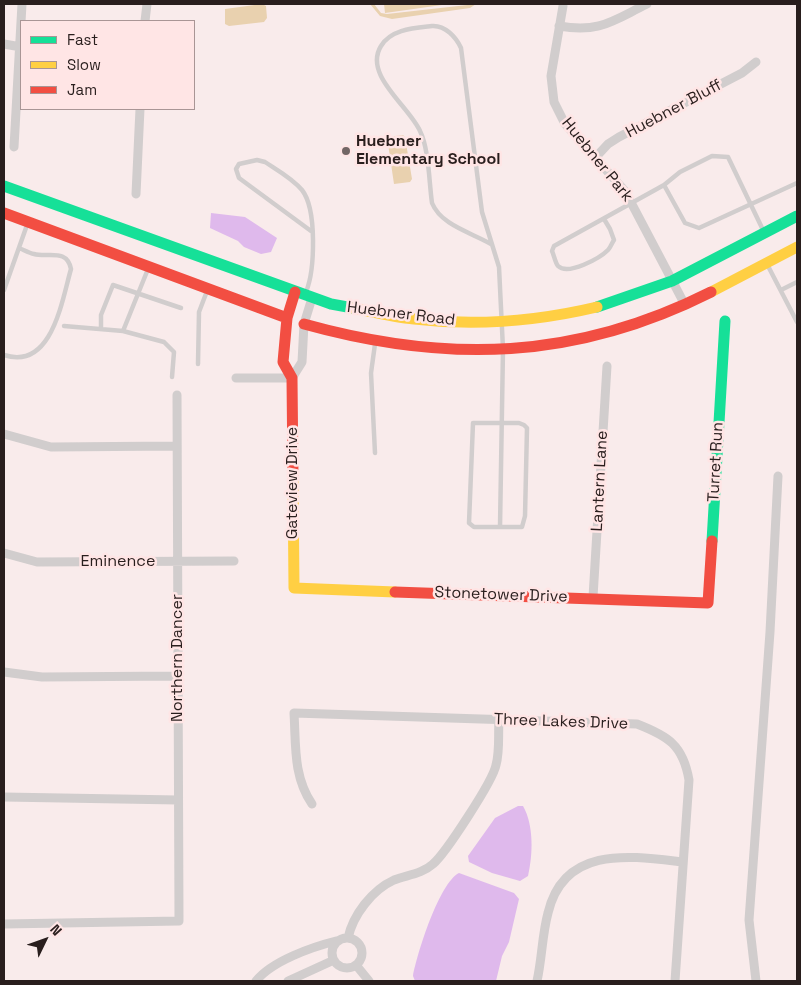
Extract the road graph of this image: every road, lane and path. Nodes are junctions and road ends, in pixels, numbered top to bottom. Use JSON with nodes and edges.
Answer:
{"nodes":[{"id":1,"x":22,"y":4,"type":"edge"},
{"id":2,"x":147,"y":4,"type":"edge"},
{"id":3,"x":647,"y":4,"type":"edge"},
{"id":4,"x":563,"y":6,"type":"dead end"},
{"id":5,"x":21,"y":20,"type":"edge"},
{"id":6,"x":145,"y":20,"type":"edge"},
{"id":7,"x":559,"y":26,"type":"junction"},
{"id":8,"x":4,"y":44,"type":"edge"},
{"id":9,"x":20,"y":47,"type":"edge"},
{"id":10,"x":756,"y":62,"type":"dead end"},
{"id":11,"x":140,"y":110,"type":"edge"},
{"id":12,"x":14,"y":147,"type":"dead end"},
{"id":13,"x":595,"y":158,"type":"junction"},
{"id":14,"x":797,"y":183,"type":"edge"},
{"id":15,"x":664,"y":185,"type":"junction"},
{"id":16,"x":4,"y":186,"type":"edge"},
{"id":17,"x":136,"y":194,"type":"dead end"},
{"id":18,"x":632,"y":201,"type":"junction"},
{"id":19,"x":750,"y":204,"type":"junction"},
{"id":20,"x":4,"y":214,"type":"edge"},
{"id":21,"x":797,"y":216,"type":"edge"},
{"id":22,"x":604,"y":219,"type":"junction"},
{"id":23,"x":28,"y":222,"type":"junction"},
{"id":24,"x":311,"y":231,"type":"junction"},
{"id":25,"x":764,"y":233,"type":"junction"},
{"id":26,"x":491,"y":244,"type":"junction"},
{"id":27,"x":797,"y":247,"type":"edge"},
{"id":28,"x":19,"y":248,"type":"junction"},
{"id":29,"x":767,"y":264,"type":"junction"},
{"id":30,"x":149,"y":266,"type":"junction"},
{"id":31,"x":672,"y":281,"type":"junction"},
{"id":32,"x":797,"y":282,"type":"edge"},
{"id":33,"x":209,"y":288,"type":"junction"},
{"id":34,"x":4,"y":290,"type":"edge"},
{"id":35,"x":781,"y":290,"type":"junction"},
{"id":36,"x":138,"y":294,"type":"junction"},
{"id":37,"x":304,"y":295,"type":"junction"},
{"id":38,"x":685,"y":305,"type":"junction"},
{"id":39,"x":181,"y":308,"type":"dead end"},
{"id":40,"x":287,"y":318,"type":"junction"},
{"id":41,"x":503,"y":321,"type":"junction"},
{"id":42,"x":725,"y":321,"type":"dead end"},
{"id":43,"x":797,"y":322,"type":"edge"},
{"id":44,"x":304,"y":324,"type":"junction"},
{"id":45,"x":64,"y":326,"type":"dead end"},
{"id":46,"x":101,"y":329,"type":"junction"},
{"id":47,"x":124,"y":331,"type":"junction"},
{"id":48,"x":375,"y":340,"type":"junction"},
{"id":49,"x":504,"y":349,"type":"junction"},
{"id":50,"x":4,"y":355,"type":"edge"},
{"id":51,"x":198,"y":364,"type":"dead end"},
{"id":52,"x":607,"y":366,"type":"dead end"},
{"id":53,"x":172,"y":377,"type":"dead end"},
{"id":54,"x":236,"y":378,"type":"dead end"},
{"id":55,"x":292,"y":378,"type":"junction"},
{"id":56,"x":177,"y":395,"type":"dead end"},
{"id":57,"x":502,"y":422,"type":"junction"},
{"id":58,"x":4,"y":434,"type":"edge"},
{"id":59,"x":177,"y":446,"type":"junction"},
{"id":60,"x":375,"y":453,"type":"dead end"},
{"id":61,"x":778,"y":476,"type":"dead end"},
{"id":62,"x":500,"y":527,"type":"junction"},
{"id":63,"x":4,"y":553,"type":"edge"},
{"id":64,"x":178,"y":561,"type":"junction"},
{"id":65,"x":234,"y":561,"type":"dead end"},
{"id":66,"x":294,"y":588,"type":"joint"},
{"id":67,"x":593,"y":597,"type":"junction"},
{"id":68,"x":708,"y":603,"type":"joint"},
{"id":69,"x":4,"y":672,"type":"edge"},
{"id":70,"x":178,"y":676,"type":"junction"},
{"id":71,"x":499,"y":720,"type":"junction"},
{"id":72,"x":4,"y":797,"type":"edge"},
{"id":73,"x":178,"y":800,"type":"junction"},
{"id":74,"x":312,"y":804,"type":"dead end"},
{"id":75,"x":683,"y":862,"type":"junction"},
{"id":76,"x":4,"y":924,"type":"edge"},
{"id":77,"x":348,"y":938,"type":"junction"},
{"id":78,"x":336,"y":941,"type":"junction"},
{"id":79,"x":290,"y":958,"type":"junction"},
{"id":80,"x":334,"y":960,"type":"junction"},
{"id":81,"x":356,"y":965,"type":"junction"},
{"id":82,"x":298,"y":975,"type":"junction"},
{"id":83,"x":256,"y":981,"type":"edge"},
{"id":84,"x":288,"y":981,"type":"edge"},
{"id":85,"x":368,"y":981,"type":"edge"},
{"id":86,"x":537,"y":981,"type":"edge"},
{"id":87,"x":675,"y":981,"type":"edge"},
{"id":88,"x":756,"y":981,"type":"edge"}],
"edges":[{"from":1,"to":5,"type":"street"},
{"from":2,"to":6,"type":"street"},
{"from":3,"to":7,"type":"street"},
{"from":4,"to":7,"type":"street","name":"Huebner Park"},
{"from":7,"to":13,"type":"street","name":"Huebner Park"},
{"from":8,"to":9,"type":"street"},
{"from":9,"to":12,"type":"street"},
{"from":10,"to":13,"type":"street","name":"Huebner Bluff"},
{"from":11,"to":17,"type":"street"},
{"from":13,"to":18,"type":"street","name":"Huebner Park"},
{"from":14,"to":19,"type":"lane"},
{"from":15,"to":18,"type":"lane"},
{"from":15,"to":19,"type":"lane"},
{"from":15,"to":19,"type":"lane"},
{"from":16,"to":37,"type":"main road","name":"Huebner Road"},
{"from":18,"to":22,"type":"lane"},
{"from":18,"to":31,"type":"street","name":"Huebner Park"},
{"from":19,"to":25,"type":"lane"},
{"from":20,"to":23,"type":"main road","name":"Huebner Road"},
{"from":21,"to":25,"type":"main road","name":"Huebner Road"},
{"from":22,"to":22,"type":"lane"},
{"from":23,"to":28,"type":"lane"},
{"from":23,"to":30,"type":"main road","name":"Huebner Road"},
{"from":24,"to":24,"type":"lane"},
{"from":24,"to":37,"type":"lane"},
{"from":25,"to":31,"type":"main road","name":"Huebner Road"},
{"from":26,"to":26,"type":"lane"},
{"from":26,"to":41,"type":"lane"},
{"from":27,"to":29,"type":"main road","name":"Huebner Road"},
{"from":28,"to":34,"type":"lane"},
{"from":28,"to":50,"type":"lane"},
{"from":29,"to":35,"type":"lane"},
{"from":29,"to":38,"type":"main road","name":"Huebner Road"},
{"from":30,"to":33,"type":"main road","name":"Huebner Road"},
{"from":30,"to":36,"type":"lane"},
{"from":31,"to":38,"type":"street","name":"Huebner Park"},
{"from":31,"to":41,"type":"main road","name":"Huebner Road"},
{"from":32,"to":35,"type":"lane"},
{"from":33,"to":40,"type":"main road","name":"Huebner Road"},
{"from":33,"to":51,"type":"lane"},
{"from":35,"to":43,"type":"lane"},
{"from":36,"to":39,"type":"lane"},
{"from":36,"to":46,"type":"lane"},
{"from":36,"to":47,"type":"lane"},
{"from":37,"to":40,"type":"main road","name":"Gateview Drive"},
{"from":37,"to":41,"type":"main road","name":"Huebner Road"},
{"from":37,"to":44,"type":"street","name":"Gateview Drive"},
{"from":38,"to":49,"type":"main road","name":"Huebner Road"},
{"from":40,"to":44,"type":"main road","name":"Huebner Road"},
{"from":40,"to":55,"type":"main road","name":"Gateview Drive"},
{"from":41,"to":49,"type":"lane"},
{"from":42,"to":68,"type":"main road","name":"Turret Run"},
{"from":44,"to":48,"type":"main road","name":"Huebner Road"},
{"from":44,"to":55,"type":"street","name":"Gateview Drive"},
{"from":45,"to":46,"type":"lane"},
{"from":46,"to":47,"type":"lane"},
{"from":47,"to":53,"type":"lane"},
{"from":48,"to":49,"type":"main road","name":"Huebner Road"},
{"from":48,"to":60,"type":"lane"},
{"from":49,"to":57,"type":"lane"},
{"from":52,"to":67,"type":"street","name":"Lantern Lane"},
{"from":54,"to":55,"type":"street"},
{"from":55,"to":66,"type":"main road","name":"Gateview Drive"},
{"from":56,"to":59,"type":"street","name":"Northern Dancer"},
{"from":57,"to":62,"type":"lane"},
{"from":57,"to":62,"type":"lane"},
{"from":57,"to":62,"type":"lane"},
{"from":58,"to":59,"type":"street"},
{"from":59,"to":64,"type":"street","name":"Northern Dancer"},
{"from":61,"to":88,"type":"street"},
{"from":63,"to":64,"type":"street","name":"Eminence"},
{"from":64,"to":65,"type":"street","name":"Eminence"},
{"from":64,"to":70,"type":"street","name":"Northern Dancer"},
{"from":66,"to":67,"type":"main road","name":"Stonetower Drive"},
{"from":67,"to":68,"type":"main road","name":"Stonetower Drive"},
{"from":69,"to":70,"type":"street"},
{"from":70,"to":73,"type":"street","name":"Northern Dancer"},
{"from":71,"to":74,"type":"street","name":"Three Lakes Drive"},
{"from":71,"to":75,"type":"street","name":"Three Lakes Drive"},
{"from":71,"to":77,"type":"street"},
{"from":72,"to":73,"type":"street"},
{"from":73,"to":76,"type":"street","name":"Northern Dancer"},
{"from":75,"to":86,"type":"street"},
{"from":75,"to":87,"type":"street","name":"Three Lakes Drive"},
{"from":77,"to":78,"type":"street"},
{"from":77,"to":81,"type":"street"},
{"from":78,"to":79,"type":"street"},
{"from":78,"to":80,"type":"street"},
{"from":79,"to":82,"type":"street"},
{"from":79,"to":83,"type":"street"},
{"from":80,"to":81,"type":"street"},
{"from":80,"to":82,"type":"street"},
{"from":81,"to":85,"type":"street"},
{"from":82,"to":84,"type":"street"}]}
